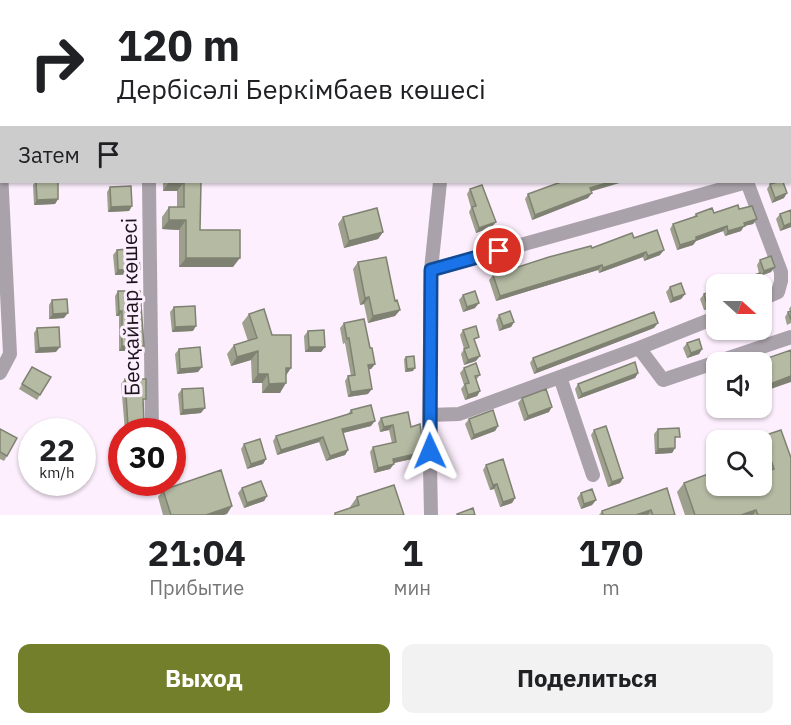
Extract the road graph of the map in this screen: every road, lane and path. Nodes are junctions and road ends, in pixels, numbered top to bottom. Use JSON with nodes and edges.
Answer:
{"nodes":[{"id":1,"x":2,"y":183,"type":"edge"},
{"id":2,"x":149,"y":183,"type":"edge"},
{"id":3,"x":440,"y":183,"type":"edge"},
{"id":4,"x":743,"y":183,"type":"edge"},
{"id":5,"x":747,"y":183,"type":"edge"},
{"id":6,"x":431,"y":270,"type":"junction"},
{"id":7,"x":772,"y":295,"type":"edge"},
{"id":8,"x":706,"y":321,"type":"edge"},
{"id":9,"x":791,"y":337,"type":"edge"},
{"id":10,"x":639,"y":348,"type":"junction"},
{"id":11,"x":0,"y":373,"type":"edge"},
{"id":12,"x":560,"y":377,"type":"junction"},
{"id":13,"x":429,"y":415,"type":"junction"},
{"id":14,"x":152,"y":418,"type":"edge"},
{"id":15,"x":593,"y":475,"type":"dead end"},
{"id":16,"x":431,"y":515,"type":"edge"}],
"edges":[{"from":1,"to":11,"type":"street"},
{"from":2,"to":14,"type":"street","name":"Бесқайнар көшесі"},
{"from":3,"to":6,"type":"street"},
{"from":4,"to":6,"type":"street"},
{"from":5,"to":7,"type":"street"},
{"from":6,"to":13,"type":"street"},
{"from":8,"to":10,"type":"street"},
{"from":9,"to":10,"type":"street"},
{"from":10,"to":12,"type":"street"},
{"from":12,"to":13,"type":"street"},
{"from":12,"to":15,"type":"street"},
{"from":13,"to":16,"type":"street"}]}
